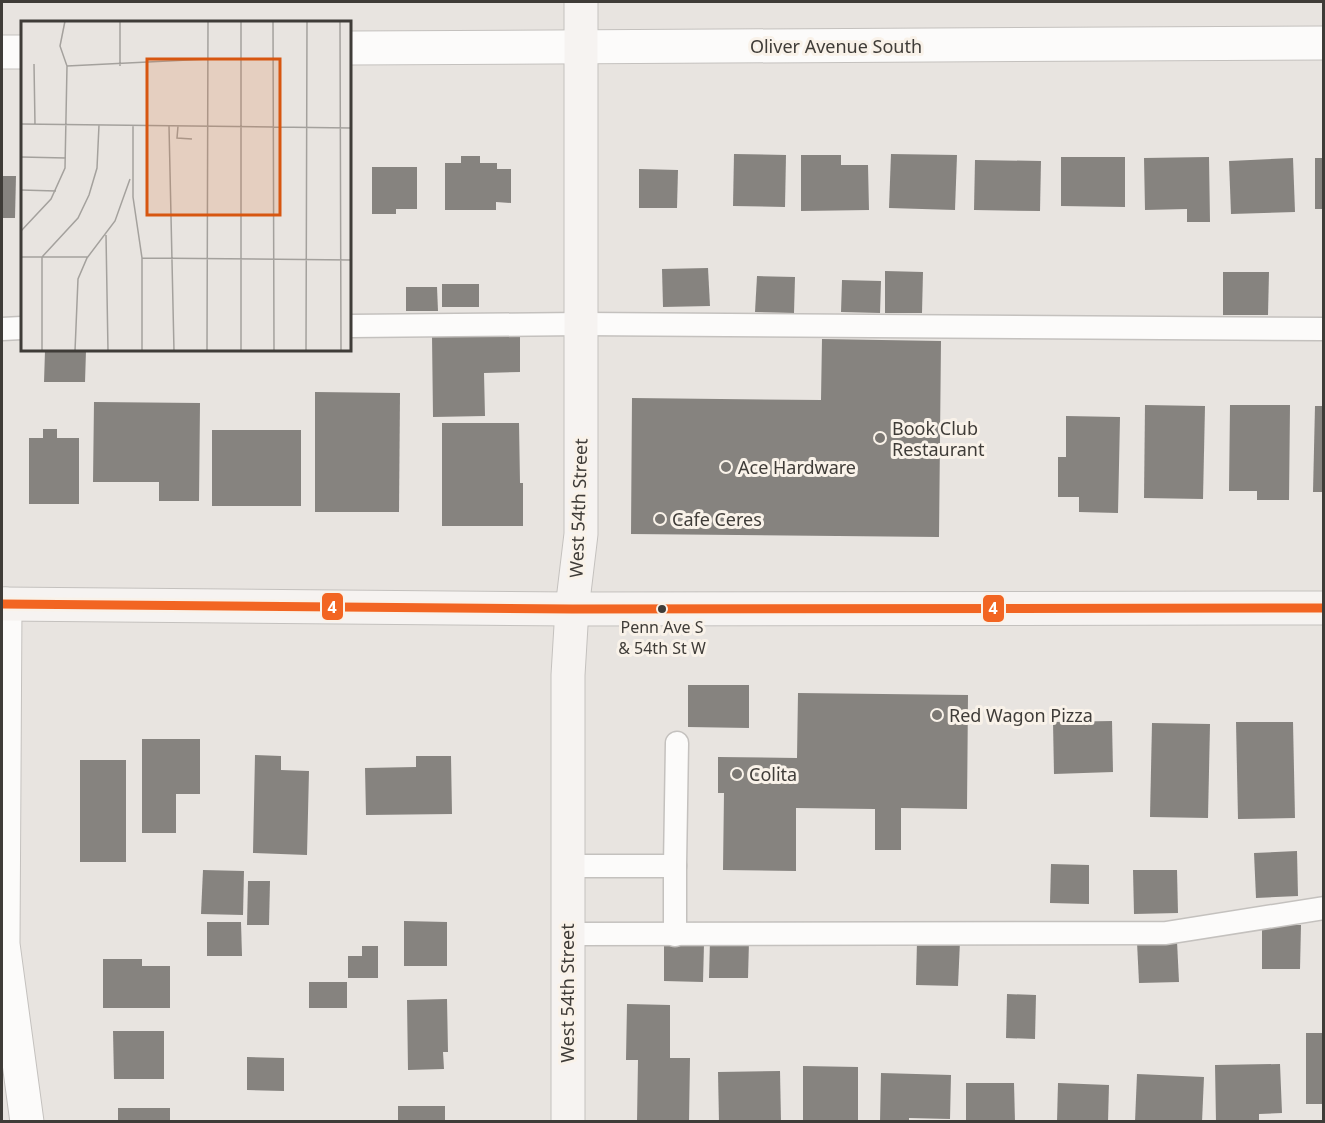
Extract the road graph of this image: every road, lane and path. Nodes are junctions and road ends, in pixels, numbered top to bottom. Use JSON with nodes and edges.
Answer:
{"nodes":[{"id":1,"x":581,"y":2,"type":"edge"},
{"id":2,"x":1323,"y":44,"type":"edge"},
{"id":3,"x":580,"y":47,"type":"junction"},
{"id":4,"x":351,"y":48,"type":"edge"},
{"id":5,"x":2,"y":52,"type":"edge"},
{"id":6,"x":21,"y":52,"type":"edge"},
{"id":7,"x":582,"y":324,"type":"junction"},
{"id":8,"x":351,"y":326,"type":"edge"},
{"id":9,"x":21,"y":328,"type":"edge"},
{"id":10,"x":2,"y":329,"type":"edge"},
{"id":11,"x":1323,"y":329,"type":"edge"},
{"id":12,"x":3,"y":604,"type":"edge"},
{"id":13,"x":1323,"y":608,"type":"edge"},
{"id":14,"x":572,"y":609,"type":"junction"},
{"id":15,"x":677,"y":742,"type":"dead end"},
{"id":16,"x":567,"y":866,"type":"junction"},
{"id":17,"x":675,"y":867,"type":"junction"},
{"id":18,"x":1323,"y":908,"type":"edge"},
{"id":19,"x":567,"y":934,"type":"junction"},
{"id":20,"x":675,"y":935,"type":"junction"},
{"id":21,"x":27,"y":1122,"type":"edge"},
{"id":22,"x":568,"y":1122,"type":"edge"}],
"edges":[{"from":1,"to":3,"type":"main road","name":"West 54th Street"},
{"from":2,"to":3,"type":"street","name":"Oliver Avenue South"},
{"from":3,"to":4,"type":"street","name":"Oliver Avenue South"},
{"from":3,"to":7,"type":"main road","name":"West 54th Street"},
{"from":5,"to":6,"type":"street"},
{"from":7,"to":8,"type":"lane"},
{"from":7,"to":11,"type":"lane"},
{"from":7,"to":14,"type":"main road","name":"West 54th Street"},
{"from":9,"to":10,"type":"lane"},
{"from":12,"to":14,"type":"main road"},
{"from":12,"to":21,"type":"street"},
{"from":13,"to":14,"type":"main road"},
{"from":14,"to":16,"type":"main road","name":"West 54th Street"},
{"from":15,"to":17,"type":"lane"},
{"from":16,"to":17,"type":"lane"},
{"from":16,"to":19,"type":"main road","name":"West 54th Street"},
{"from":17,"to":20,"type":"lane"},
{"from":18,"to":20,"type":"lane"},
{"from":19,"to":20,"type":"lane"},
{"from":19,"to":22,"type":"main road","name":"West 54th Street"}]}
